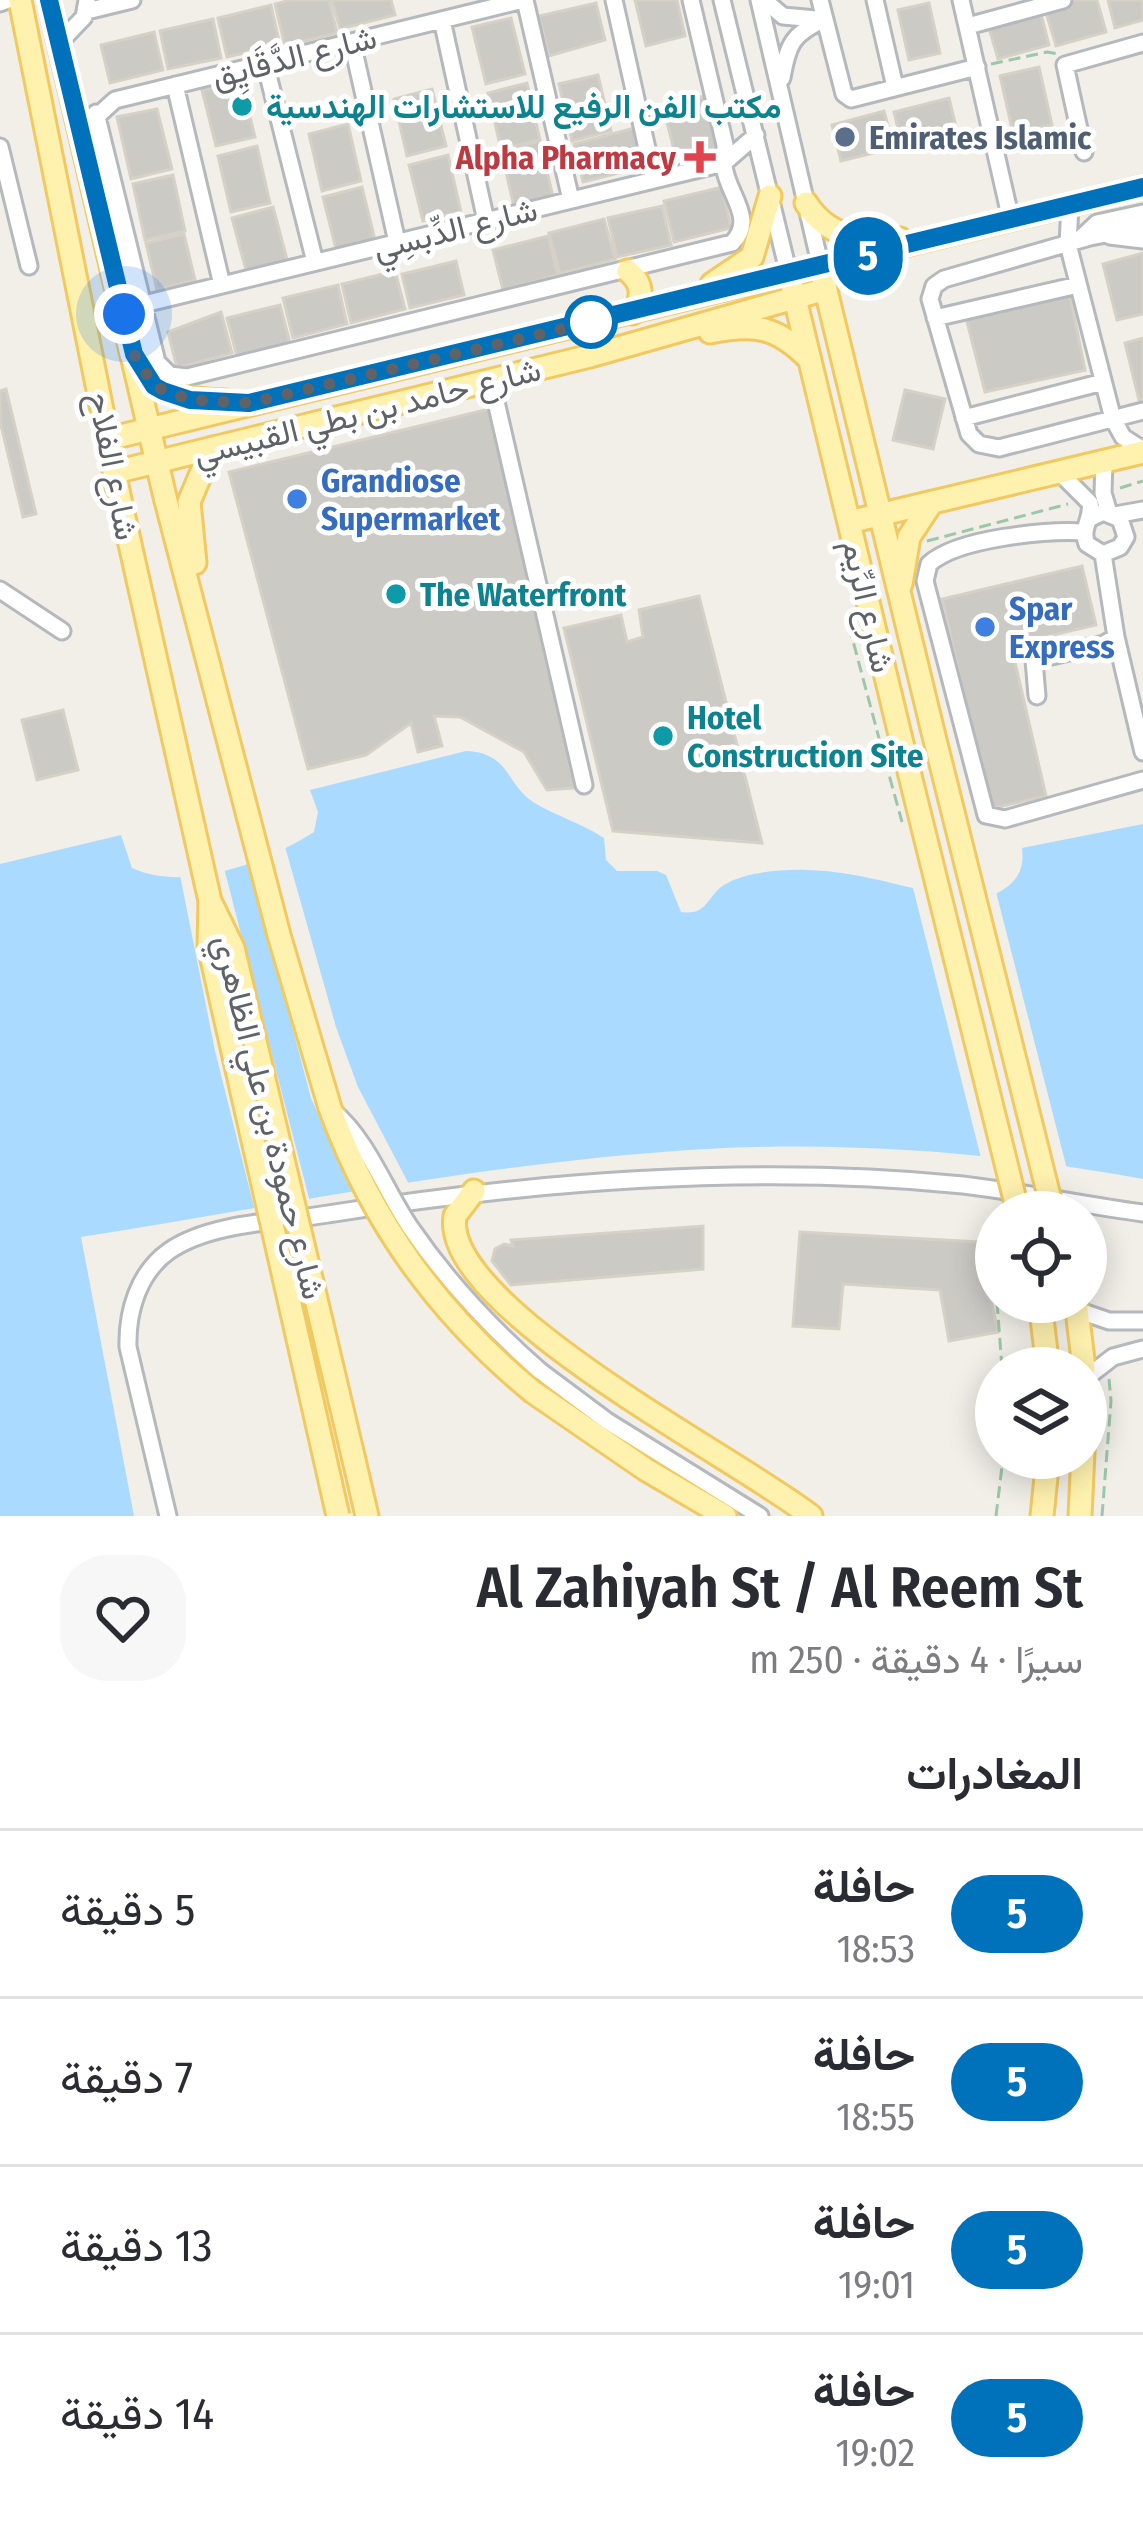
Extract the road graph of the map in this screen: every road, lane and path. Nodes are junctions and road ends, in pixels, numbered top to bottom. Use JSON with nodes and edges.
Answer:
{"nodes":[{"id":1,"x":20,"y":0,"type":"edge"},
{"id":2,"x":49,"y":0,"type":"edge"},
{"id":3,"x":132,"y":0,"type":"edge"},
{"id":4,"x":524,"y":0,"type":"edge"},
{"id":5,"x":614,"y":0,"type":"edge"},
{"id":6,"x":691,"y":0,"type":"edge"},
{"id":7,"x":722,"y":0,"type":"edge"},
{"id":8,"x":761,"y":0,"type":"edge"},
{"id":9,"x":820,"y":0,"type":"edge"},
{"id":10,"x":875,"y":0,"type":"edge"},
{"id":11,"x":962,"y":0,"type":"edge"},
{"id":12,"x":1063,"y":0,"type":"edge"},
{"id":13,"x":87,"y":5,"type":"edge"},
{"id":14,"x":781,"y":8,"type":"edge"},
{"id":15,"x":825,"y":19,"type":"junction"},
{"id":16,"x":442,"y":20,"type":"junction"},
{"id":17,"x":968,"y":26,"type":"junction"},
{"id":18,"x":352,"y":42,"type":"junction"},
{"id":19,"x":58,"y":43,"type":"junction"},
{"id":20,"x":1143,"y":43,"type":"edge"},
{"id":21,"x":1071,"y":60,"type":"junction"},
{"id":22,"x":265,"y":63,"type":"junction"},
{"id":23,"x":977,"y":68,"type":"junction"},
{"id":24,"x":175,"y":85,"type":"junction"},
{"id":25,"x":896,"y":87,"type":"junction"},
{"id":26,"x":781,"y":90,"type":"junction"},
{"id":27,"x":96,"y":113,"type":"junction"},
{"id":28,"x":756,"y":135,"type":"junction"},
{"id":29,"x":82,"y":138,"type":"junction"},
{"id":30,"x":0,"y":147,"type":"edge"},
{"id":31,"x":1084,"y":152,"type":"dead end"},
{"id":32,"x":724,"y":163,"type":"junction"},
{"id":33,"x":654,"y":180,"type":"junction"},
{"id":34,"x":1143,"y":187,"type":"edge"},
{"id":35,"x":770,"y":196,"type":"junction"},
{"id":36,"x":571,"y":200,"type":"junction"},
{"id":37,"x":806,"y":203,"type":"junction"},
{"id":38,"x":1070,"y":206,"type":"junction"},
{"id":39,"x":1143,"y":213,"type":"edge"},
{"id":40,"x":486,"y":220,"type":"junction"},
{"id":41,"x":1011,"y":220,"type":"junction"},
{"id":42,"x":1143,"y":227,"type":"edge"},
{"id":43,"x":116,"y":232,"type":"junction"},
{"id":44,"x":1108,"y":235,"type":"junction"},
{"id":45,"x":936,"y":239,"type":"junction"},
{"id":46,"x":1143,"y":241,"type":"edge"},
{"id":47,"x":397,"y":242,"type":"junction"},
{"id":48,"x":1074,"y":242,"type":"junction"},
{"id":49,"x":315,"y":262,"type":"junction"},
{"id":50,"x":29,"y":266,"type":"dead end"},
{"id":51,"x":628,"y":271,"type":"junction"},
{"id":52,"x":823,"y":278,"type":"junction"},
{"id":53,"x":222,"y":285,"type":"junction"},
{"id":54,"x":792,"y":285,"type":"junction"},
{"id":55,"x":1078,"y":285,"type":"junction"},
{"id":56,"x":704,"y":294,"type":"junction"},
{"id":57,"x":144,"y":304,"type":"junction"},
{"id":58,"x":632,"y":313,"type":"junction"},
{"id":59,"x":935,"y":318,"type":"junction"},
{"id":60,"x":134,"y":354,"type":"junction"},
{"id":61,"x":590,"y":356,"type":"junction"},
{"id":62,"x":810,"y":361,"type":"junction"},
{"id":63,"x":491,"y":380,"type":"junction"},
{"id":64,"x":1103,"y":382,"type":"junction"},
{"id":65,"x":249,"y":403,"type":"junction"},
{"id":66,"x":1143,"y":411,"type":"edge"},
{"id":67,"x":964,"y":418,"type":"junction"},
{"id":68,"x":1113,"y":419,"type":"junction"},
{"id":69,"x":150,"y":429,"type":"junction"},
{"id":70,"x":108,"y":439,"type":"junction"},
{"id":71,"x":212,"y":448,"type":"junction"},
{"id":72,"x":1143,"y":451,"type":"edge"},
{"id":73,"x":158,"y":462,"type":"junction"},
{"id":74,"x":1104,"y":462,"type":"junction"},
{"id":75,"x":115,"y":472,"type":"junction"},
{"id":76,"x":1060,"y":473,"type":"junction"},
{"id":77,"x":1143,"y":481,"type":"edge"},
{"id":78,"x":932,"y":502,"type":"junction"},
{"id":79,"x":1143,"y":509,"type":"edge"},
{"id":80,"x":1099,"y":513,"type":"junction"},
{"id":81,"x":878,"y":515,"type":"junction"},
{"id":82,"x":849,"y":522,"type":"junction"},
{"id":83,"x":1143,"y":541,"type":"edge"},
{"id":84,"x":924,"y":543,"type":"dead end"},
{"id":85,"x":1120,"y":548,"type":"junction"},
{"id":86,"x":1102,"y":554,"type":"junction"},
{"id":87,"x":0,"y":590,"type":"edge"},
{"id":88,"x":899,"y":602,"type":"junction"},
{"id":89,"x":849,"y":626,"type":"dead end"},
{"id":90,"x":62,"y":631,"type":"dead end"},
{"id":91,"x":1116,"y":637,"type":"junction"},
{"id":92,"x":206,"y":641,"type":"junction"},
{"id":93,"x":153,"y":650,"type":"joint"},
{"id":94,"x":1037,"y":696,"type":"dead end"},
{"id":95,"x":890,"y":739,"type":"junction"},
{"id":96,"x":1143,"y":752,"type":"edge"},
{"id":97,"x":1143,"y":780,"type":"edge"},
{"id":98,"x":584,"y":785,"type":"dead end"},
{"id":99,"x":210,"y":902,"type":"junction"},
{"id":100,"x":330,"y":1108,"type":"junction"},
{"id":101,"x":474,"y":1191,"type":"junction"},
{"id":102,"x":1012,"y":1191,"type":"edge"},
{"id":103,"x":1048,"y":1191,"type":"edge"},
{"id":104,"x":1143,"y":1213,"type":"edge"},
{"id":105,"x":280,"y":1222,"type":"junction"},
{"id":106,"x":1107,"y":1314,"type":"edge"},
{"id":107,"x":1143,"y":1321,"type":"edge"},
{"id":108,"x":1143,"y":1349,"type":"edge"},
{"id":109,"x":1107,"y":1360,"type":"edge"},
{"id":110,"x":1107,"y":1390,"type":"edge"},
{"id":111,"x":1107,"y":1458,"type":"edge"},
{"id":112,"x":354,"y":1460,"type":"junction"},
{"id":113,"x":1000,"y":1479,"type":"edge"},
{"id":114,"x":1046,"y":1479,"type":"edge"},
{"id":115,"x":1082,"y":1479,"type":"edge"},
{"id":116,"x":1105,"y":1479,"type":"edge"},
{"id":117,"x":168,"y":1516,"type":"edge"},
{"id":118,"x":338,"y":1516,"type":"edge"},
{"id":119,"x":352,"y":1516,"type":"edge"},
{"id":120,"x":367,"y":1516,"type":"edge"},
{"id":121,"x":725,"y":1516,"type":"edge"},
{"id":122,"x":760,"y":1516,"type":"edge"},
{"id":123,"x":811,"y":1516,"type":"edge"},
{"id":124,"x":996,"y":1516,"type":"edge"},
{"id":125,"x":1042,"y":1516,"type":"edge"},
{"id":126,"x":1080,"y":1516,"type":"edge"},
{"id":127,"x":1102,"y":1516,"type":"edge"}],
"edges":[{"from":1,"to":70,"type":"main road","name":"شارع الفلاح"},
{"from":2,"to":19,"type":"main road","name":"شارع الفلاح"},
{"from":3,"to":13,"type":"street"},
{"from":4,"to":16,"type":"street","name":"شارع الدَّقَايِق"},
{"from":4,"to":36,"type":"street"},
{"from":5,"to":33,"type":"street"},
{"from":6,"to":32,"type":"street"},
{"from":7,"to":28,"type":"street","name":"شارع الرِّيم"},
{"from":8,"to":14,"type":"street"},
{"from":8,"to":26,"type":"street","name":"شارع الرِّيم"},
{"from":9,"to":15,"type":"street"},
{"from":10,"to":25,"type":"street"},
{"from":11,"to":17,"type":"street"},
{"from":12,"to":17,"type":"street"},
{"from":13,"to":19,"type":"street"},
{"from":14,"to":15,"type":"street"},
{"from":15,"to":25,"type":"street"},
{"from":15,"to":26,"type":"street"},
{"from":16,"to":18,"type":"street","name":"شارع الدَّقَايِق"},
{"from":16,"to":40,"type":"street"},
{"from":17,"to":23,"type":"street"},
{"from":18,"to":22,"type":"street","name":"شارع الدَّقَايِق"},
{"from":18,"to":47,"type":"street"},
{"from":19,"to":29,"type":"main road","name":"شارع الفلاح"},
{"from":20,"to":21,"type":"street"},
{"from":21,"to":23,"type":"path"},
{"from":21,"to":31,"type":"street"},
{"from":22,"to":24,"type":"street","name":"شارع الدَّقَايِق"},
{"from":22,"to":49,"type":"street"},
{"from":23,"to":25,"type":"street"},
{"from":23,"to":41,"type":"street"},
{"from":24,"to":27,"type":"street","name":"شارع الدَّقَايِق"},
{"from":24,"to":53,"type":"street"},
{"from":26,"to":37,"type":"street","name":"شارع الرِّيم"},
{"from":27,"to":29,"type":"street"},
{"from":27,"to":43,"type":"street"},
{"from":28,"to":32,"type":"street","name":"شارع الدِّبسِي"},
{"from":28,"to":35,"type":"street","name":"شارع الرِّيم"},
{"from":29,"to":43,"type":"main road","name":"شارع الفلاح"},
{"from":30,"to":50,"type":"street"},
{"from":32,"to":33,"type":"street","name":"شارع الدِّبسِي"},
{"from":32,"to":51,"type":"street"},
{"from":33,"to":36,"type":"street","name":"شارع الدِّبسِي"},
{"from":34,"to":38,"type":"main road","name":"شارع حامد بن بطي القبيسي"},
{"from":35,"to":37,"type":"street"},
{"from":35,"to":54,"type":"street","name":"شارع الرِّيم"},
{"from":35,"to":56,"type":"main road"},
{"from":36,"to":40,"type":"street","name":"شارع الدِّبسِي"},
{"from":37,"to":45,"type":"main road"},
{"from":37,"to":52,"type":"street","name":"شارع الرِّيم"},
{"from":38,"to":41,"type":"main road","name":"شارع حامد بن بطي القبيسي"},
{"from":38,"to":48,"type":"street"},
{"from":39,"to":48,"type":"street"},
{"from":40,"to":47,"type":"street","name":"شارع الدِّبسِي"},
{"from":41,"to":45,"type":"main road","name":"شارع حامد بن بطي القبيسي"},
{"from":42,"to":44,"type":"street"},
{"from":43,"to":57,"type":"street"},
{"from":43,"to":60,"type":"main road","name":"شارع الفلاح"},
{"from":44,"to":46,"type":"street"},
{"from":44,"to":48,"type":"street"},
{"from":45,"to":52,"type":"main road","name":"شارع حامد بن بطي القبيسي"},
{"from":47,"to":49,"type":"street","name":"شارع الدِّبسِي"},
{"from":48,"to":55,"type":"street"},
{"from":48,"to":59,"type":"street"},
{"from":49,"to":53,"type":"street","name":"شارع الدِّبسِي"},
{"from":51,"to":57,"type":"street"},
{"from":51,"to":58,"type":"main road"},
{"from":52,"to":54,"type":"main road","name":"شارع حامد بن بطي القبيسي"},
{"from":52,"to":81,"type":"main road","name":"شارع الرِّيم"},
{"from":53,"to":57,"type":"street","name":"شارع الدِّبسِي"},
{"from":54,"to":56,"type":"main road","name":"شارع حامد بن بطي القبيسي"},
{"from":54,"to":61,"type":"main road","name":"شارع حامد بن بطي القبيسي"},
{"from":54,"to":62,"type":"main road","name":"شارع الرِّيم"},
{"from":55,"to":59,"type":"street"},
{"from":55,"to":64,"type":"street"},
{"from":56,"to":58,"type":"main road","name":"شارع حامد بن بطي القبيسي"},
{"from":58,"to":65,"type":"main road","name":"شارع حامد بن بطي القبيسي"},
{"from":59,"to":67,"type":"street"},
{"from":60,"to":65,"type":"main road"},
{"from":60,"to":69,"type":"main road","name":"شارع الفلاح"},
{"from":61,"to":62,"type":"main road"},
{"from":61,"to":63,"type":"main road","name":"شارع حامد بن بطي القبيسي"},
{"from":62,"to":82,"type":"main road","name":"شارع الرِّيم"},
{"from":63,"to":71,"type":"main road","name":"شارع حامد بن بطي القبيسي"},
{"from":63,"to":98,"type":"street"},
{"from":64,"to":67,"type":"street"},
{"from":64,"to":68,"type":"street"},
{"from":65,"to":69,"type":"main road","name":"شارع حامد بن بطي القبيسي"},
{"from":66,"to":68,"type":"street"},
{"from":67,"to":68,"type":"street"},
{"from":68,"to":72,"type":"street"},
{"from":69,"to":70,"type":"main road","name":"شارع حامد بن بطي القبيسي"},
{"from":69,"to":73,"type":"main road","name":"شارع الفلاح"},
{"from":70,"to":75,"type":"main road","name":"شارع الفلاح"},
{"from":71,"to":73,"type":"main road","name":"شارع حامد بن بطي القبيسي"},
{"from":71,"to":92,"type":"main road"},
{"from":72,"to":74,"type":"main road"},
{"from":73,"to":75,"type":"main road","name":"شارع حامد بن بطي القبيسي"},
{"from":73,"to":92,"type":"main road","name":"شارع الفلاح"},
{"from":74,"to":76,"type":"main road"},
{"from":74,"to":80,"type":"street"},
{"from":75,"to":93,"type":"main road","name":"شارع الفلاح"},
{"from":76,"to":78,"type":"main road"},
{"from":76,"to":80,"type":"street"},
{"from":77,"to":80,"type":"path"},
{"from":78,"to":81,"type":"main road"},
{"from":78,"to":88,"type":"main road"},
{"from":79,"to":80,"type":"street"},
{"from":80,"to":84,"type":"path"},
{"from":80,"to":85,"type":"street"},
{"from":80,"to":86,"type":"street"},
{"from":80,"to":97,"type":"street"},
{"from":81,"to":82,"type":"main road"},
{"from":81,"to":88,"type":"main road","name":"شارع الرِّيم"},
{"from":82,"to":95,"type":"main road","name":"شارع الرِّيم"},
{"from":83,"to":85,"type":"street"},
{"from":85,"to":86,"type":"street"},
{"from":86,"to":91,"type":"street"},
{"from":87,"to":90,"type":"street"},
{"from":88,"to":103,"type":"main road","name":"شارع الرِّيم","bridge":true},
{"from":89,"to":95,"type":"path"},
{"from":91,"to":94,"type":"street"},
{"from":91,"to":96,"type":"street"},
{"from":92,"to":100,"type":"main road","name":"شارع حمودة بن علي الظاهري"},
{"from":93,"to":99,"type":"main road","name":"شارع حمودة بن علي الظاهري"},
{"from":95,"to":102,"type":"main road","name":"شارع الرِّيم","bridge":true},
{"from":99,"to":112,"type":"main road","name":"شارع حمودة بن علي الظاهري","bridge":true},
{"from":99,"to":118,"type":"main road","bridge":true},
{"from":100,"to":121,"type":"main road","name":"شارع حمودة بن علي الظاهري","bridge":true},
{"from":100,"to":122,"type":"street","name":"شارع حمودة بن علي الظاهري","bridge":true},
{"from":101,"to":104,"type":"street"},
{"from":101,"to":105,"type":"street"},
{"from":101,"to":123,"type":"main road"},
{"from":105,"to":117,"type":"street"},
{"from":105,"to":119,"type":"street","name":"شارع حمودة بن علي الظاهري"},
{"from":106,"to":107,"type":"street"},
{"from":108,"to":109,"type":"street"},
{"from":110,"to":111,"type":"path"},
{"from":112,"to":119,"type":"street"},
{"from":112,"to":120,"type":"main road","name":"شارع حمودة بن علي الظاهري"},
{"from":113,"to":124,"type":"path"},
{"from":114,"to":125,"type":"main road"},
{"from":115,"to":126,"type":"main road"},
{"from":116,"to":127,"type":"path"}]}
